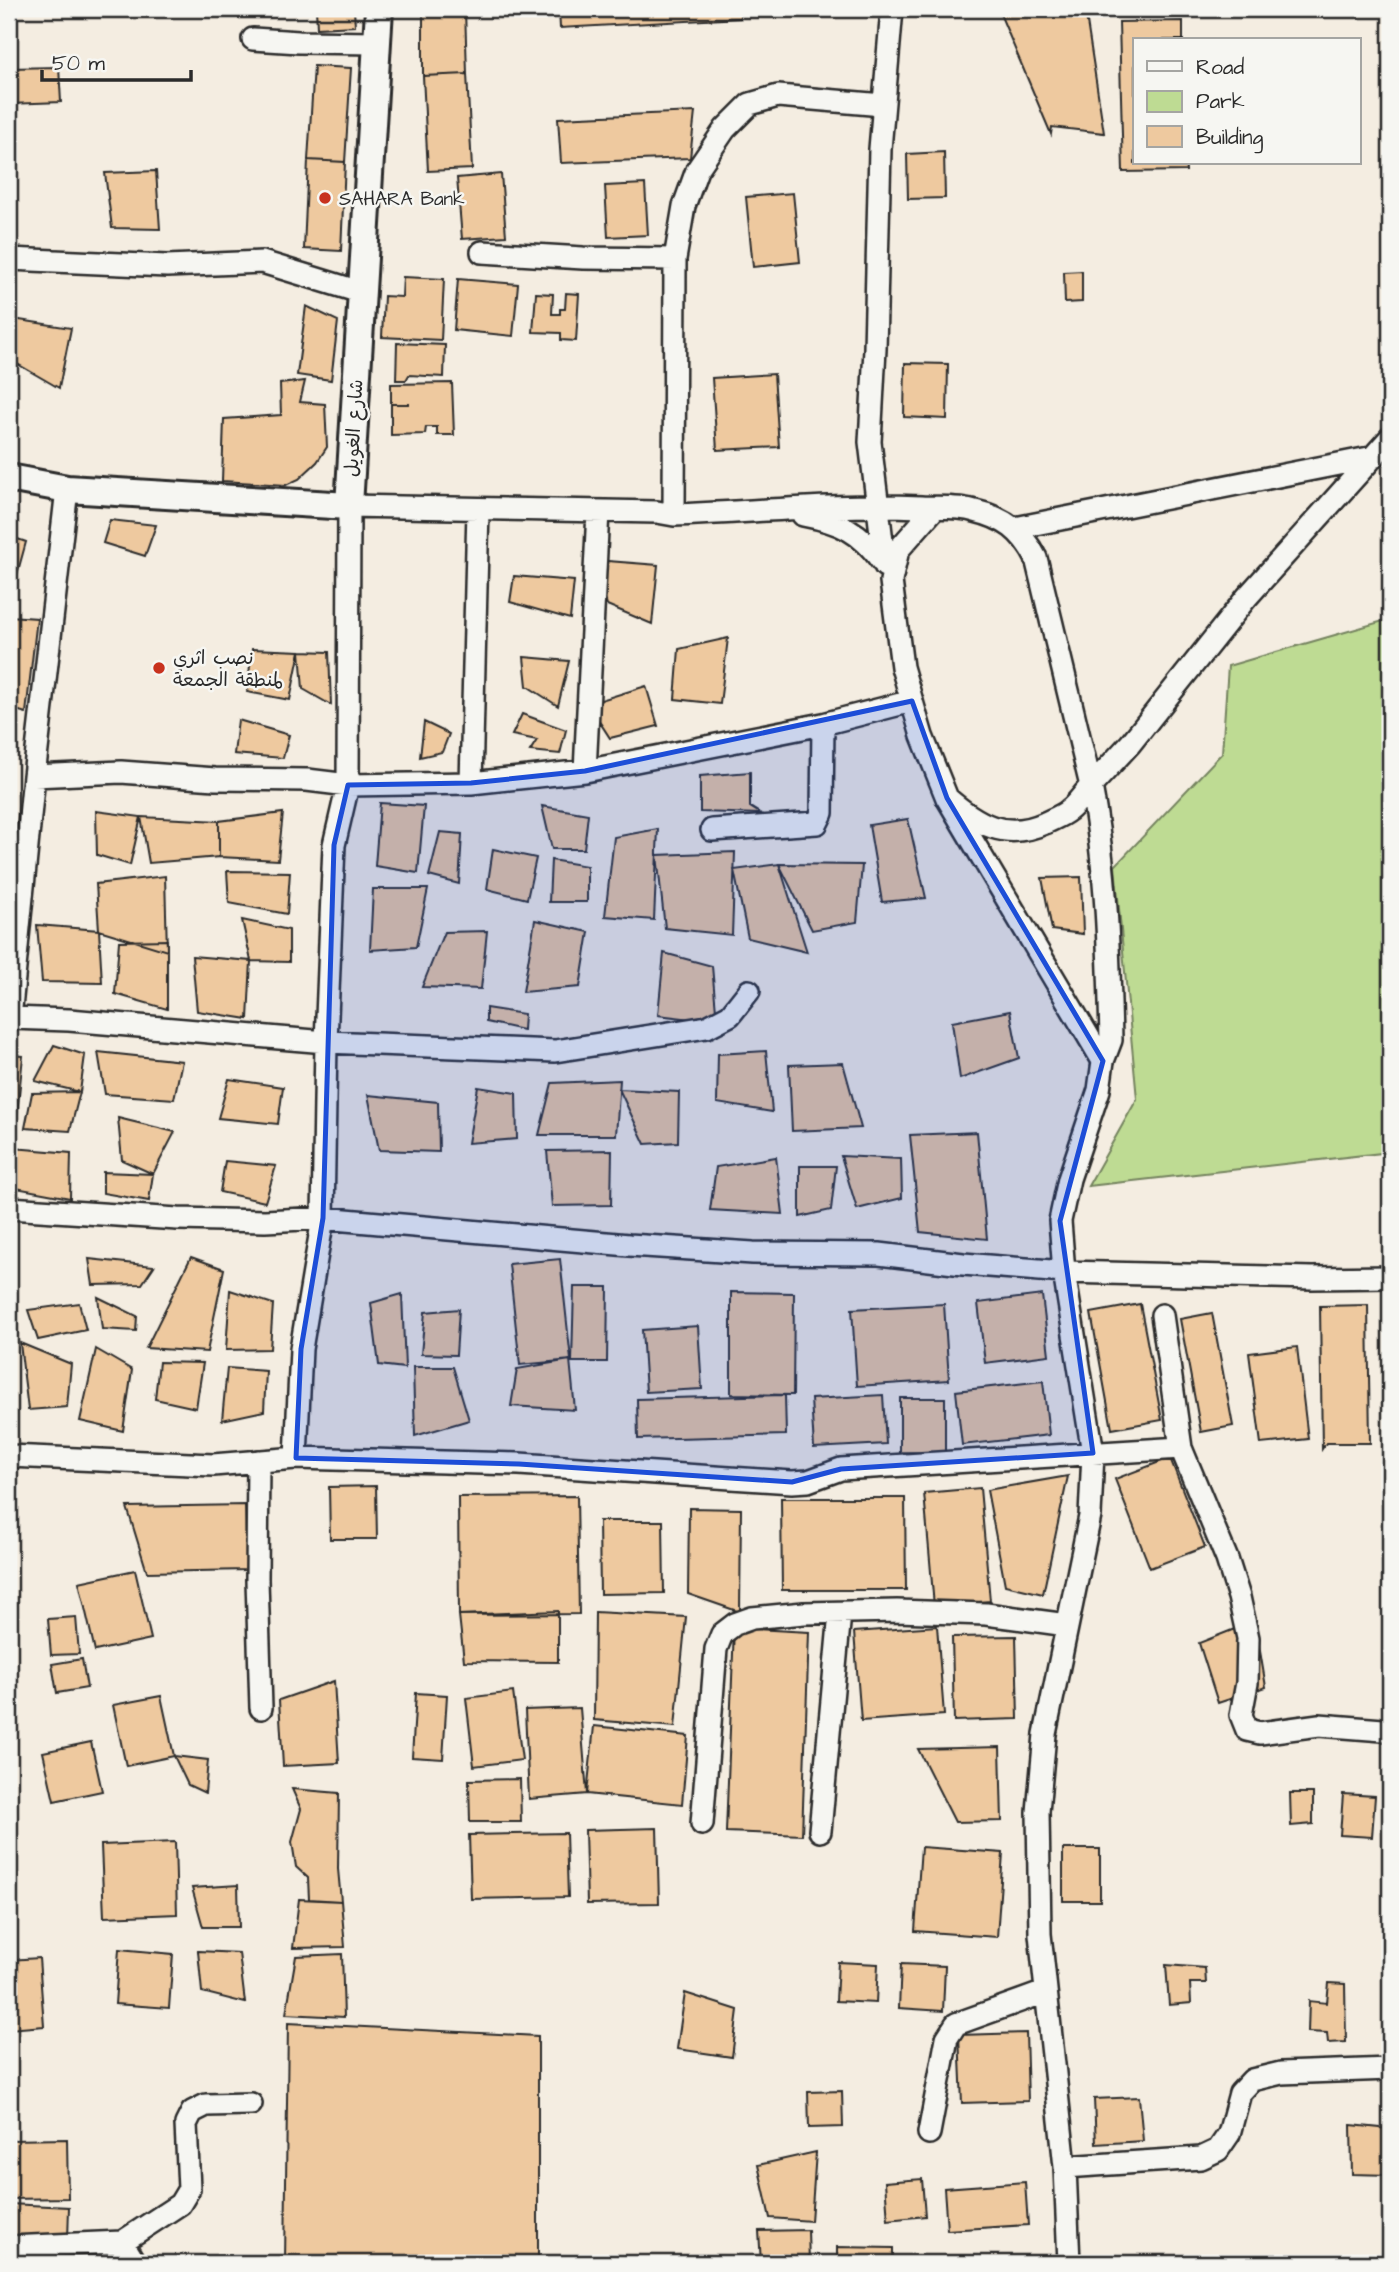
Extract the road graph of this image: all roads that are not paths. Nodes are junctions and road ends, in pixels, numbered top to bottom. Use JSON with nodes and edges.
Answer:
{"nodes":[{"id":1,"x":379,"y":9,"type":"edge"},
{"id":2,"x":892,"y":9,"type":"edge"},
{"id":3,"x":253,"y":39,"type":"dead end"},
{"id":4,"x":377,"y":43,"type":"junction"},
{"id":5,"x":883,"y":105,"type":"junction"},
{"id":6,"x":482,"y":251,"type":"dead end"},
{"id":7,"x":9,"y":259,"type":"edge"},
{"id":8,"x":675,"y":259,"type":"junction"},
{"id":9,"x":360,"y":292,"type":"junction"},
{"id":10,"x":1390,"y":438,"type":"edge"},
{"id":11,"x":1374,"y":457,"type":"junction"},
{"id":12,"x":9,"y":478,"type":"edge"},
{"id":13,"x":67,"y":489,"type":"junction"},
{"id":14,"x":876,"y":505,"type":"junction"},
{"id":15,"x":349,"y":506,"type":"junction"},
{"id":16,"x":785,"y":508,"type":"junction"},
{"id":17,"x":935,"y":508,"type":"junction"},
{"id":18,"x":478,"y":509,"type":"junction"},
{"id":19,"x":598,"y":511,"type":"junction"},
{"id":20,"x":674,"y":515,"type":"junction"},
{"id":21,"x":1015,"y":528,"type":"junction"},
{"id":22,"x":888,"y":573,"type":"junction"},
{"id":23,"x":912,"y":701,"type":"junction"},
{"id":24,"x":823,"y":724,"type":"junction"},
{"id":25,"x":585,"y":771,"type":"junction"},
{"id":26,"x":34,"y":776,"type":"junction"},
{"id":27,"x":471,"y":783,"type":"junction"},
{"id":28,"x":348,"y":785,"type":"junction"},
{"id":29,"x":1091,"y":786,"type":"junction"},
{"id":30,"x":947,"y":799,"type":"junction"},
{"id":31,"x":712,"y":830,"type":"dead end"},
{"id":32,"x":749,"y":990,"type":"dead end"},
{"id":33,"x":9,"y":1018,"type":"edge"},
{"id":34,"x":326,"y":1042,"type":"junction"},
{"id":35,"x":1103,"y":1061,"type":"junction"},
{"id":36,"x":9,"y":1208,"type":"edge"},
{"id":37,"x":323,"y":1218,"type":"junction"},
{"id":38,"x":1064,"y":1272,"type":"junction"},
{"id":39,"x":1390,"y":1277,"type":"edge"},
{"id":40,"x":1162,"y":1315,"type":"dead end"},
{"id":41,"x":1181,"y":1448,"type":"junction"},
{"id":42,"x":1093,"y":1453,"type":"junction"},
{"id":43,"x":9,"y":1456,"type":"edge"},
{"id":44,"x":296,"y":1458,"type":"junction"},
{"id":45,"x":258,"y":1461,"type":"junction"},
{"id":46,"x":840,"y":1613,"type":"junction"},
{"id":47,"x":1068,"y":1625,"type":"junction"},
{"id":48,"x":261,"y":1708,"type":"dead end"},
{"id":49,"x":1383,"y":1730,"type":"dead end"},
{"id":50,"x":702,"y":1824,"type":"dead end"},
{"id":51,"x":820,"y":1831,"type":"dead end"},
{"id":52,"x":1045,"y":1992,"type":"junction"},
{"id":53,"x":1390,"y":2069,"type":"edge"},
{"id":54,"x":251,"y":2104,"type":"dead end"},
{"id":55,"x":929,"y":2133,"type":"dead end"},
{"id":56,"x":1065,"y":2167,"type":"junction"},
{"id":57,"x":122,"y":2242,"type":"junction"},
{"id":58,"x":9,"y":2247,"type":"edge"},
{"id":59,"x":135,"y":2263,"type":"edge"},
{"id":60,"x":1069,"y":2263,"type":"edge"}],
"edges":[{"from":1,"to":4,"type":"street","name":"شارع الغويل"},
{"from":2,"to":5,"type":"street"},
{"from":3,"to":4,"type":"street"},
{"from":4,"to":9,"type":"street","name":"شارع الغويل"},
{"from":5,"to":8,"type":"street"},
{"from":5,"to":14,"type":"street"},
{"from":6,"to":8,"type":"street"},
{"from":7,"to":9,"type":"street"},
{"from":8,"to":20,"type":"street"},
{"from":9,"to":15,"type":"street","name":"شارع الغويل"},
{"from":10,"to":11,"type":"street"},
{"from":11,"to":21,"type":"street"},
{"from":11,"to":29,"type":"street"},
{"from":12,"to":13,"type":"street"},
{"from":13,"to":15,"type":"street"},
{"from":13,"to":26,"type":"street"},
{"from":14,"to":16,"type":"street"},
{"from":14,"to":17,"type":"street"},
{"from":14,"to":22,"type":"street"},
{"from":15,"to":18,"type":"street"},
{"from":15,"to":28,"type":"street"},
{"from":16,"to":20,"type":"street"},
{"from":16,"to":22,"type":"street"},
{"from":17,"to":21,"type":"street"},
{"from":17,"to":22,"type":"street"},
{"from":18,"to":19,"type":"street"},
{"from":18,"to":27,"type":"street"},
{"from":19,"to":20,"type":"street"},
{"from":19,"to":25,"type":"street"},
{"from":21,"to":29,"type":"street"},
{"from":22,"to":23,"type":"street"},
{"from":23,"to":24,"type":"street"},
{"from":23,"to":30,"type":"street"},
{"from":24,"to":25,"type":"street"},
{"from":24,"to":31,"type":"street"},
{"from":25,"to":27,"type":"street"},
{"from":26,"to":28,"type":"street"},
{"from":26,"to":33,"type":"street"},
{"from":27,"to":28,"type":"street"},
{"from":28,"to":34,"type":"street"},
{"from":29,"to":30,"type":"street"},
{"from":29,"to":35,"type":"street"},
{"from":30,"to":35,"type":"street"},
{"from":32,"to":34,"type":"street"},
{"from":33,"to":34,"type":"street"},
{"from":34,"to":37,"type":"street"},
{"from":35,"to":38,"type":"street"},
{"from":36,"to":37,"type":"street"},
{"from":37,"to":38,"type":"street"},
{"from":37,"to":44,"type":"street"},
{"from":38,"to":39,"type":"street"},
{"from":38,"to":42,"type":"street"},
{"from":40,"to":41,"type":"street"},
{"from":41,"to":42,"type":"street"},
{"from":41,"to":49,"type":"street"},
{"from":42,"to":44,"type":"street"},
{"from":42,"to":47,"type":"street"},
{"from":43,"to":45,"type":"street"},
{"from":44,"to":45,"type":"street"},
{"from":45,"to":48,"type":"street"},
{"from":46,"to":47,"type":"street"},
{"from":46,"to":50,"type":"street"},
{"from":46,"to":51,"type":"street"},
{"from":47,"to":52,"type":"street"},
{"from":52,"to":55,"type":"street"},
{"from":52,"to":56,"type":"street"},
{"from":53,"to":56,"type":"street"},
{"from":54,"to":57,"type":"street"},
{"from":56,"to":60,"type":"street"},
{"from":57,"to":58,"type":"street"},
{"from":57,"to":59,"type":"street"}]}
